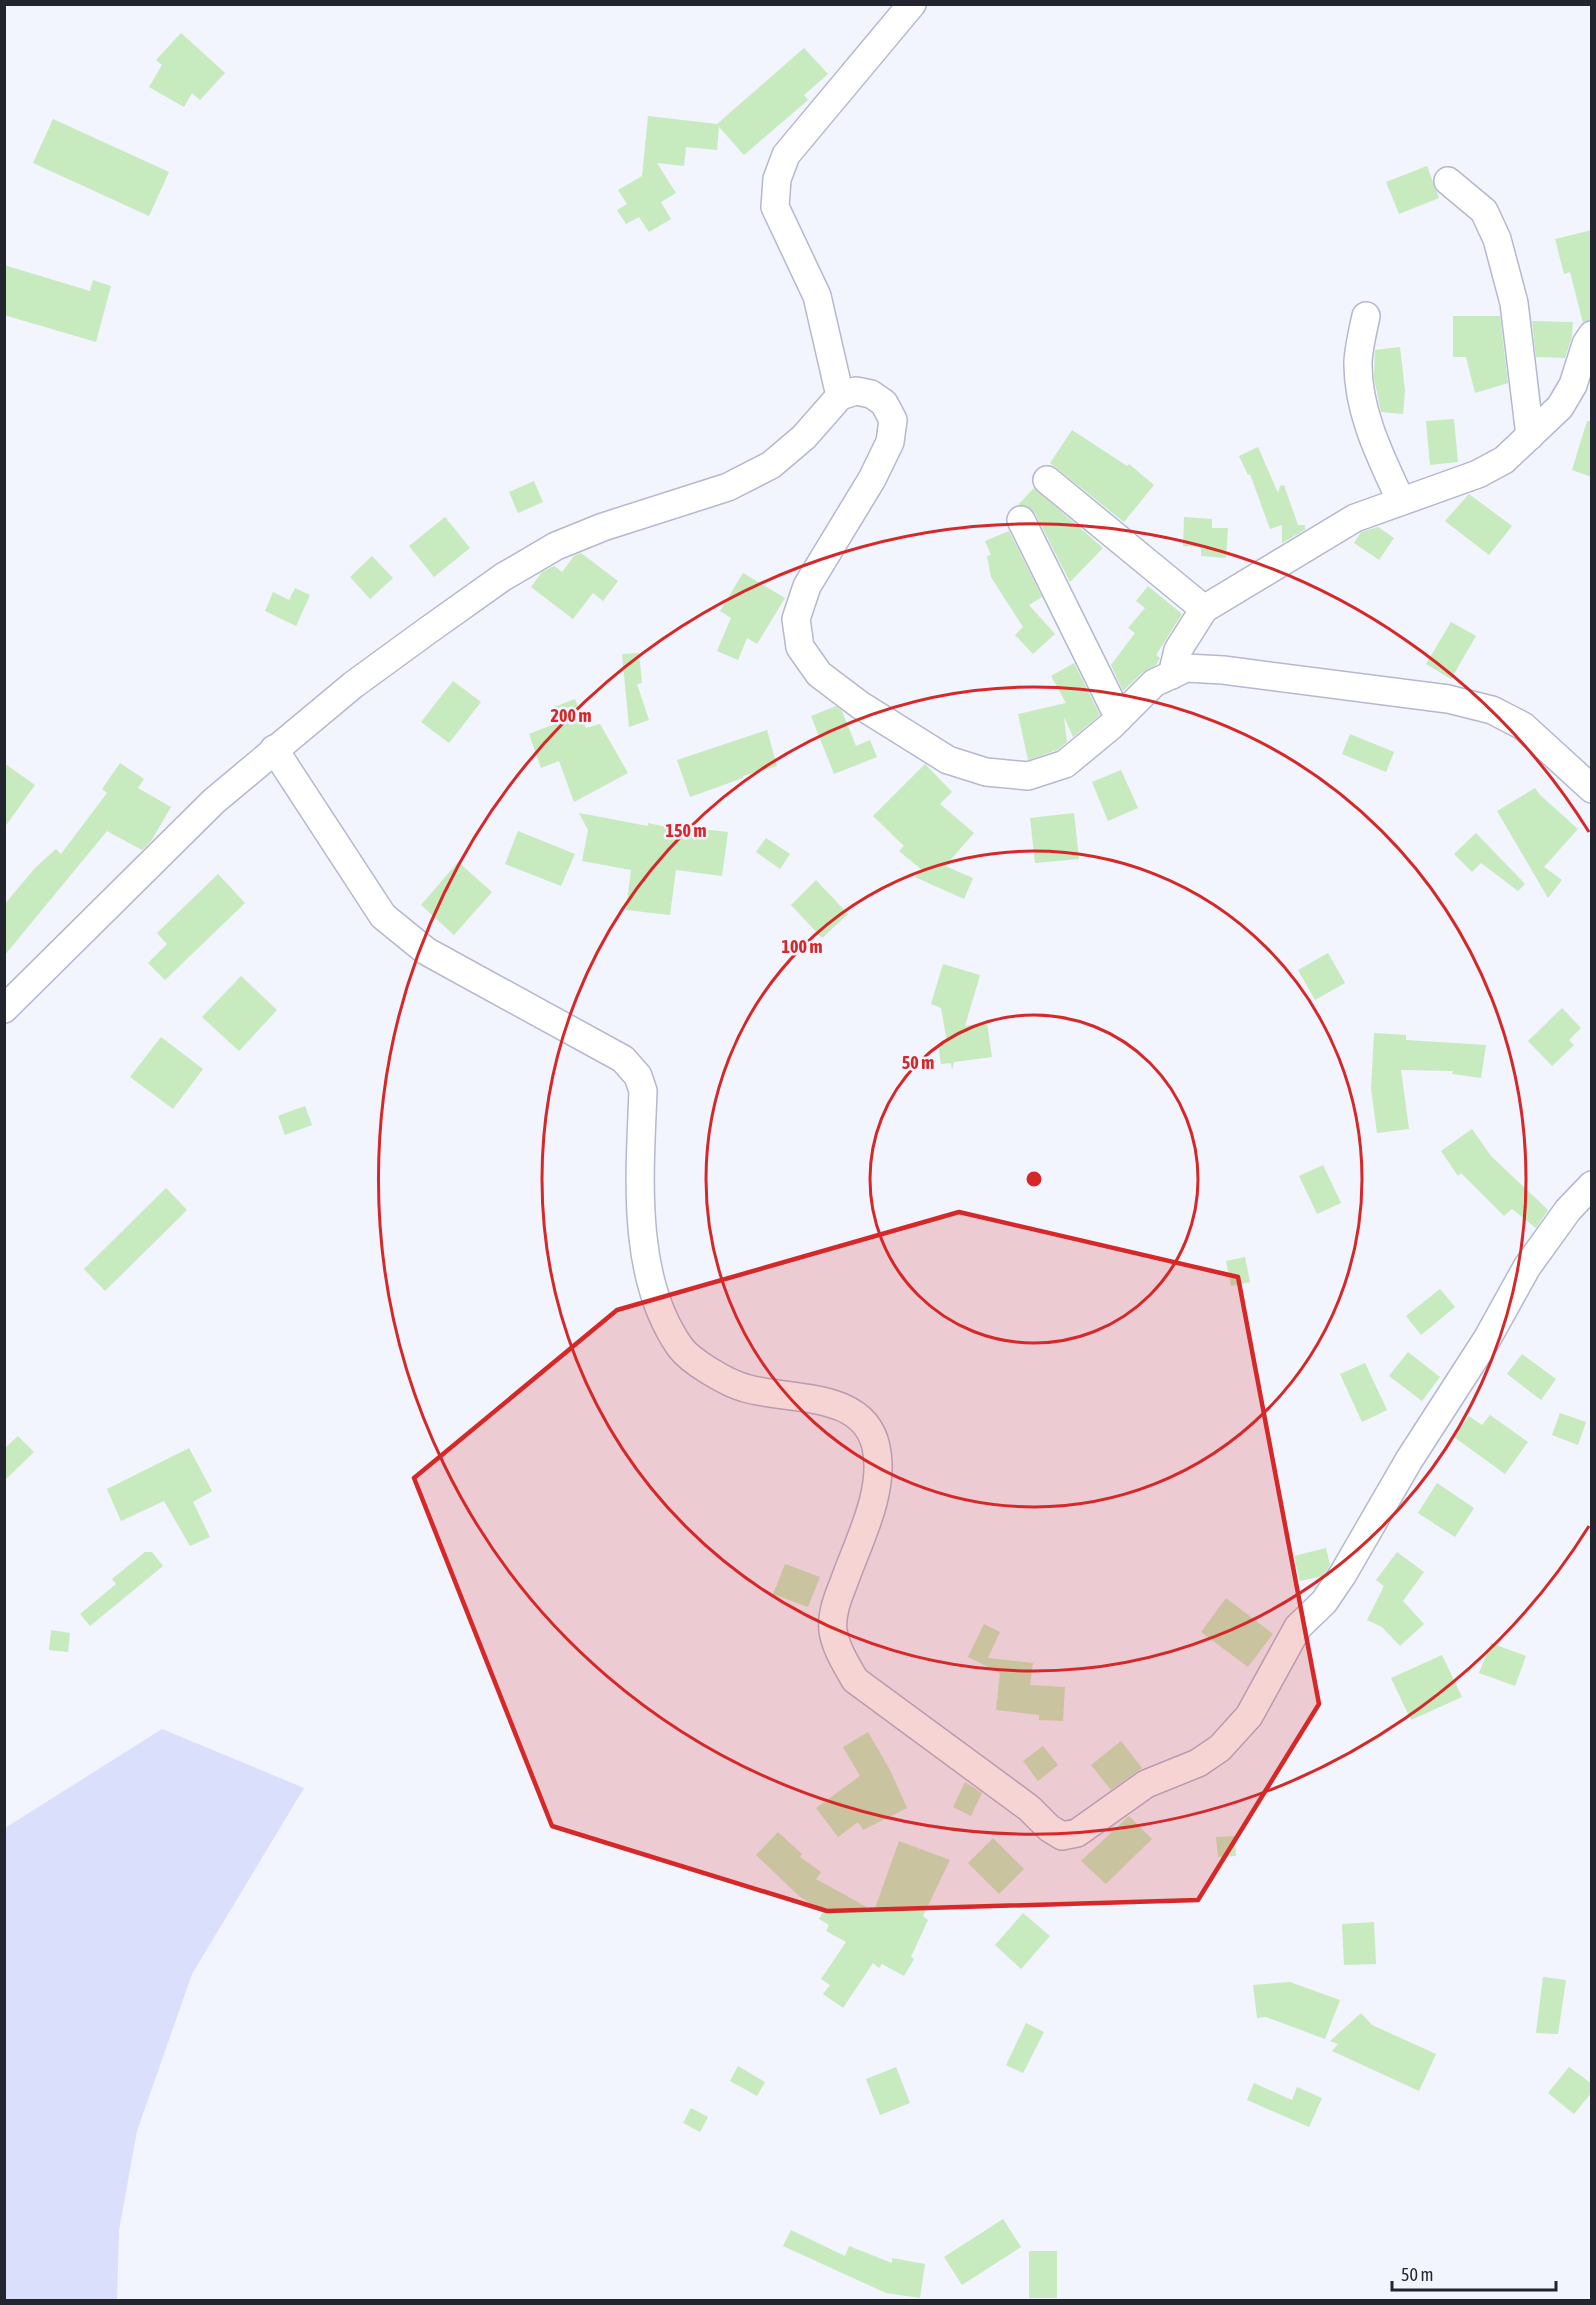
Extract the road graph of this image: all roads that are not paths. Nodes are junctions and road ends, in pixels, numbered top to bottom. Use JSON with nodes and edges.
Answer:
{"nodes":[{"id":1,"x":912,"y":4,"type":"edge"},
{"id":2,"x":1448,"y":181,"type":"dead end"},
{"id":3,"x":1366,"y":316,"type":"dead end"},
{"id":4,"x":1592,"y":335,"type":"edge"},
{"id":5,"x":840,"y":396,"type":"junction"},
{"id":6,"x":1530,"y":436,"type":"junction"},
{"id":7,"x":1047,"y":480,"type":"dead end"},
{"id":8,"x":1401,"y":501,"type":"junction"},
{"id":9,"x":1021,"y":520,"type":"dead end"},
{"id":10,"x":1204,"y":609,"type":"junction"},
{"id":11,"x":1172,"y":675,"type":"junction"},
{"id":12,"x":1119,"y":718,"type":"junction"},
{"id":13,"x":274,"y":749,"type":"junction"},
{"id":14,"x":1592,"y":789,"type":"edge"},
{"id":15,"x":4,"y":1010,"type":"edge"},
{"id":16,"x":1592,"y":1185,"type":"edge"}],
"edges":[{"from":1,"to":5,"type":"street"},
{"from":2,"to":6,"type":"street"},
{"from":3,"to":8,"type":"street"},
{"from":4,"to":6,"type":"street"},
{"from":5,"to":12,"type":"street"},
{"from":5,"to":13,"type":"street"},
{"from":6,"to":8,"type":"street"},
{"from":7,"to":10,"type":"street"},
{"from":8,"to":10,"type":"street"},
{"from":9,"to":12,"type":"street"},
{"from":10,"to":11,"type":"street"},
{"from":11,"to":12,"type":"street"},
{"from":11,"to":14,"type":"street"},
{"from":13,"to":15,"type":"street"},
{"from":13,"to":16,"type":"street"}]}
